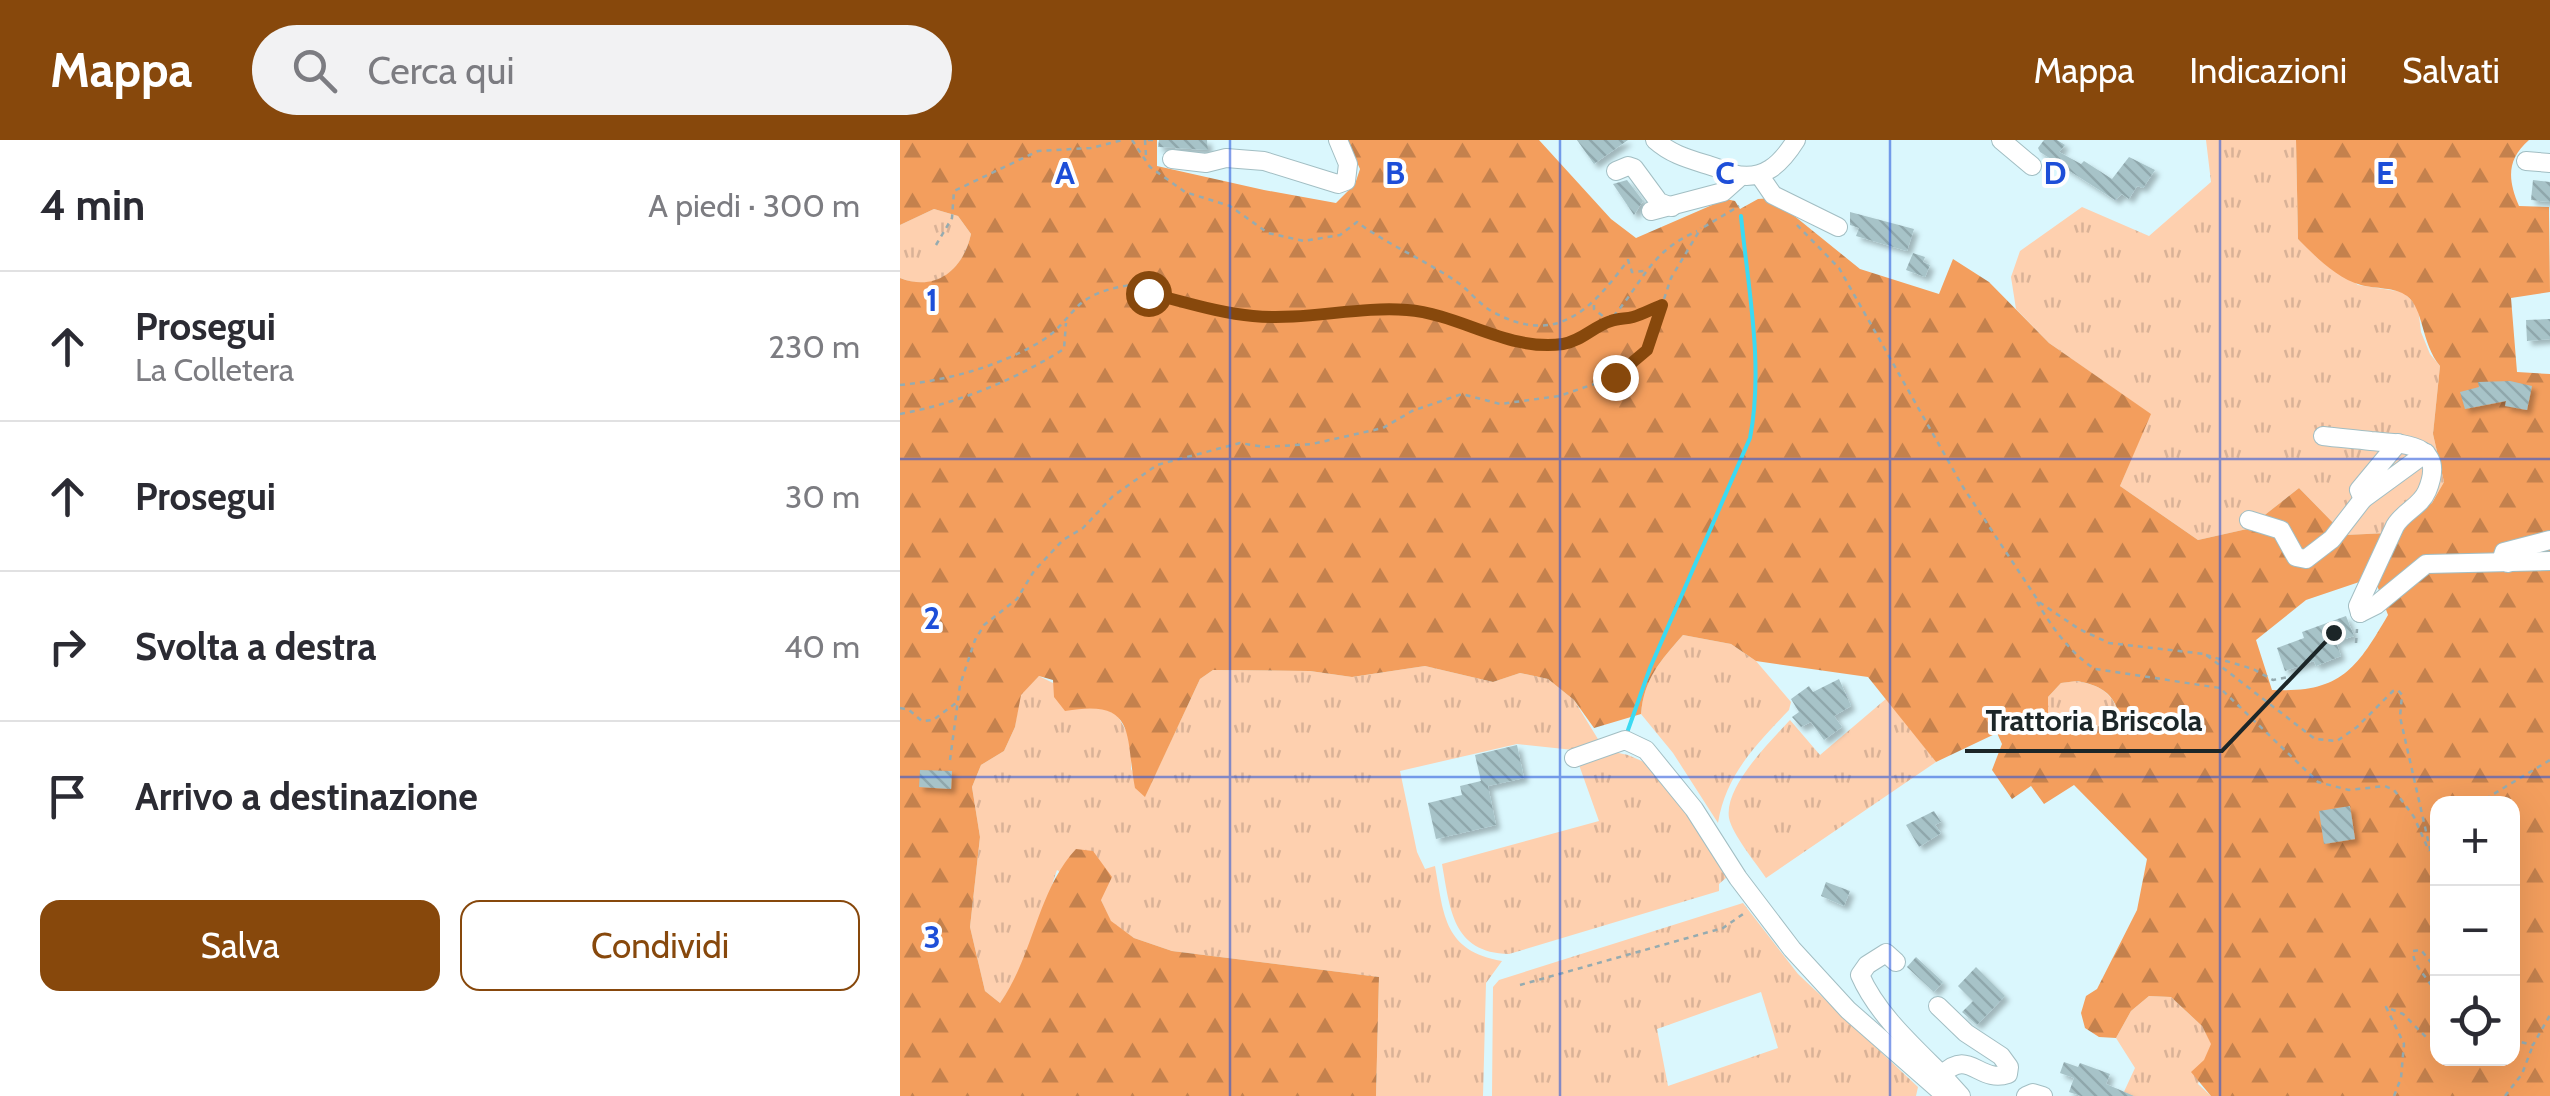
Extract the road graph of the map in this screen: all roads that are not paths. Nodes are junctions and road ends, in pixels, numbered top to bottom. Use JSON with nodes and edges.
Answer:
{"nodes":[{"id":1,"x":1338,"y":140,"type":"edge"},
{"id":2,"x":1655,"y":140,"type":"edge"},
{"id":3,"x":2001,"y":140,"type":"edge"},
{"id":4,"x":1799,"y":142,"type":"edge"},
{"id":5,"x":1172,"y":158,"type":"dead end"},
{"id":6,"x":2526,"y":161,"type":"dead end"},
{"id":7,"x":2550,"y":163,"type":"edge"},
{"id":8,"x":2032,"y":166,"type":"dead end"},
{"id":9,"x":1616,"y":171,"type":"dead end"},
{"id":10,"x":1744,"y":175,"type":"junction"},
{"id":11,"x":1672,"y":207,"type":"junction"},
{"id":12,"x":1651,"y":211,"type":"dead end"},
{"id":13,"x":1838,"y":228,"type":"dead end"},
{"id":14,"x":2323,"y":436,"type":"dead end"},
{"id":15,"x":2398,"y":443,"type":"junction"},
{"id":16,"x":2426,"y":453,"type":"junction"},
{"id":17,"x":2363,"y":499,"type":"junction"},
{"id":18,"x":2249,"y":520,"type":"dead end"},
{"id":19,"x":2550,"y":540,"type":"edge"},
{"id":20,"x":2550,"y":561,"type":"edge"},
{"id":21,"x":2508,"y":563,"type":"junction"},
{"id":22,"x":1574,"y":758,"type":"dead end"},
{"id":23,"x":1896,"y":962,"type":"dead end"},
{"id":24,"x":1938,"y":1006,"type":"dead end"},
{"id":25,"x":1939,"y":1089,"type":"edge"},
{"id":26,"x":1961,"y":1096,"type":"edge"},
{"id":27,"x":2026,"y":1096,"type":"edge"},
{"id":28,"x":2042,"y":1096,"type":"edge"}],
"edges":[{"from":1,"to":5,"type":"street"},
{"from":2,"to":10,"type":"street"},
{"from":3,"to":8,"type":"street"},
{"from":4,"to":10,"type":"street"},
{"from":6,"to":7,"type":"street"},
{"from":9,"to":11,"type":"street"},
{"from":10,"to":11,"type":"street"},
{"from":10,"to":13,"type":"street"},
{"from":11,"to":12,"type":"street"},
{"from":14,"to":15,"type":"street"},
{"from":15,"to":16,"type":"street"},
{"from":15,"to":17,"type":"street"},
{"from":16,"to":17,"type":"street"},
{"from":16,"to":21,"type":"street"},
{"from":17,"to":18,"type":"street"},
{"from":19,"to":21,"type":"street"},
{"from":20,"to":21,"type":"street"},
{"from":22,"to":25,"type":"street"},
{"from":23,"to":25,"type":"street"},
{"from":24,"to":25,"type":"street"},
{"from":25,"to":26,"type":"street"},
{"from":27,"to":28,"type":"street"}]}
